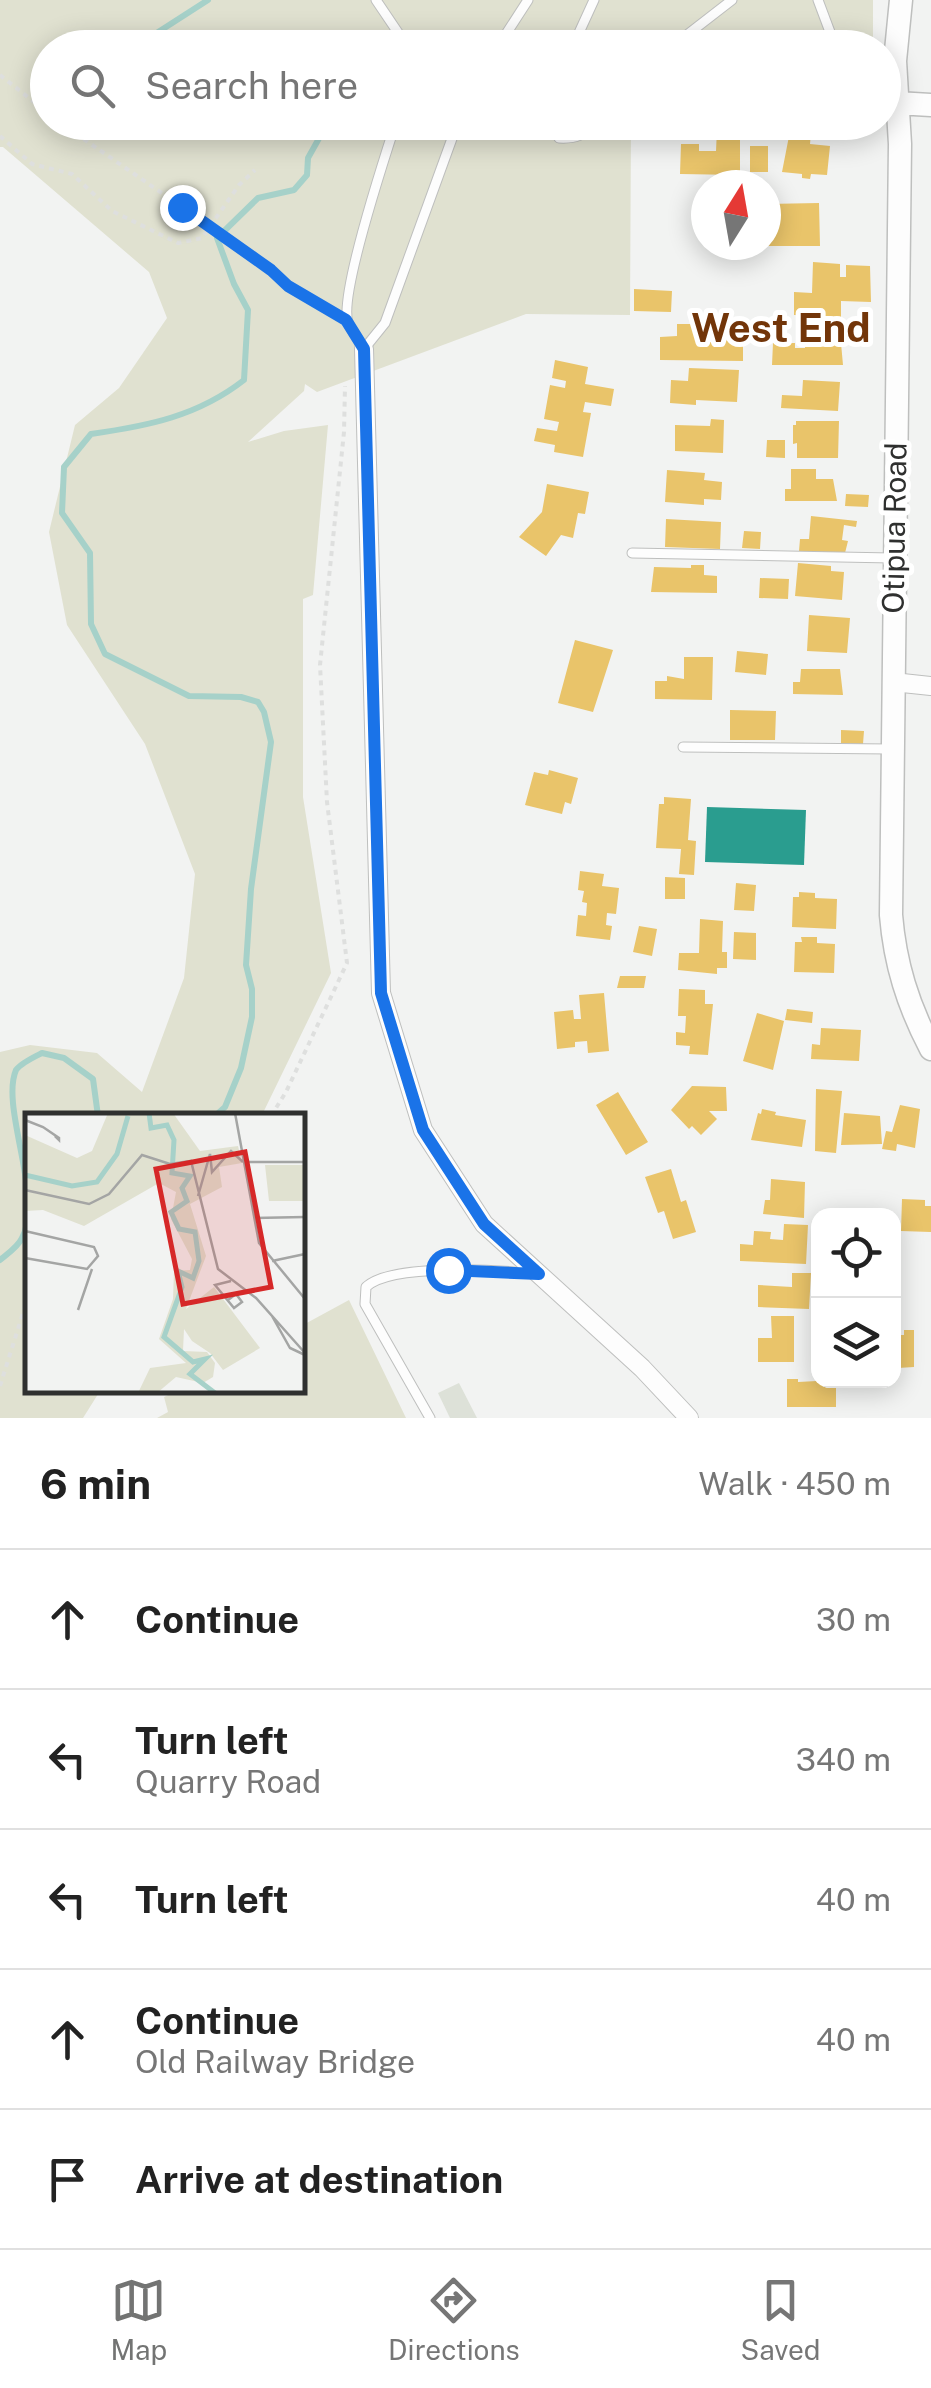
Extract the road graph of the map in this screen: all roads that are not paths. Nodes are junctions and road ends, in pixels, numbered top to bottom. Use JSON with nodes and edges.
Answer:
{"nodes":[{"id":1,"x":376,"y":0,"type":"edge"},
{"id":2,"x":528,"y":0,"type":"edge"},
{"id":3,"x":594,"y":0,"type":"edge"},
{"id":4,"x":732,"y":0,"type":"edge"},
{"id":5,"x":818,"y":0,"type":"edge"},
{"id":6,"x":901,"y":0,"type":"edge"},
{"id":7,"x":396,"y":30,"type":"edge"},
{"id":8,"x":508,"y":30,"type":"edge"},
{"id":9,"x":580,"y":30,"type":"edge"},
{"id":10,"x":693,"y":30,"type":"edge"},
{"id":11,"x":829,"y":30,"type":"edge"},
{"id":12,"x":898,"y":30,"type":"edge"},
{"id":13,"x":901,"y":102,"type":"edge"},
{"id":14,"x":931,"y":106,"type":"edge"},
{"id":15,"x":391,"y":140,"type":"edge"},
{"id":16,"x":451,"y":140,"type":"edge"},
{"id":17,"x":899,"y":140,"type":"edge"},
{"id":18,"x":364,"y":349,"type":"junction"},
{"id":19,"x":632,"y":554,"type":"dead end"},
{"id":20,"x":895,"y":558,"type":"junction"},
{"id":21,"x":893,"y":682,"type":"junction"},
{"id":22,"x":931,"y":686,"type":"edge"},
{"id":23,"x":684,"y":748,"type":"dead end"},
{"id":24,"x":893,"y":750,"type":"junction"},
{"id":25,"x":931,"y":1048,"type":"edge"},
{"id":26,"x":539,"y":1274,"type":"junction"},
{"id":27,"x":430,"y":1418,"type":"edge"},
{"id":28,"x":689,"y":1418,"type":"edge"}],
"edges":[{"from":1,"to":7,"type":"lane"},
{"from":2,"to":8,"type":"lane"},
{"from":3,"to":9,"type":"lane"},
{"from":4,"to":10,"type":"lane"},
{"from":5,"to":11,"type":"lane"},
{"from":6,"to":12,"type":"street","name":"Otipua Road"},
{"from":13,"to":14,"type":"street"},
{"from":15,"to":18,"type":"lane"},
{"from":16,"to":18,"type":"lane"},
{"from":17,"to":20,"type":"street","name":"Otipua Road"},
{"from":18,"to":26,"type":"street"},
{"from":19,"to":20,"type":"lane"},
{"from":20,"to":21,"type":"street","name":"Otipua Road"},
{"from":21,"to":22,"type":"street"},
{"from":21,"to":24,"type":"street","name":"Otipua Road"},
{"from":23,"to":24,"type":"lane"},
{"from":24,"to":25,"type":"street","name":"Otipua Road"},
{"from":26,"to":27,"type":"lane"},
{"from":26,"to":28,"type":"street"}]}
